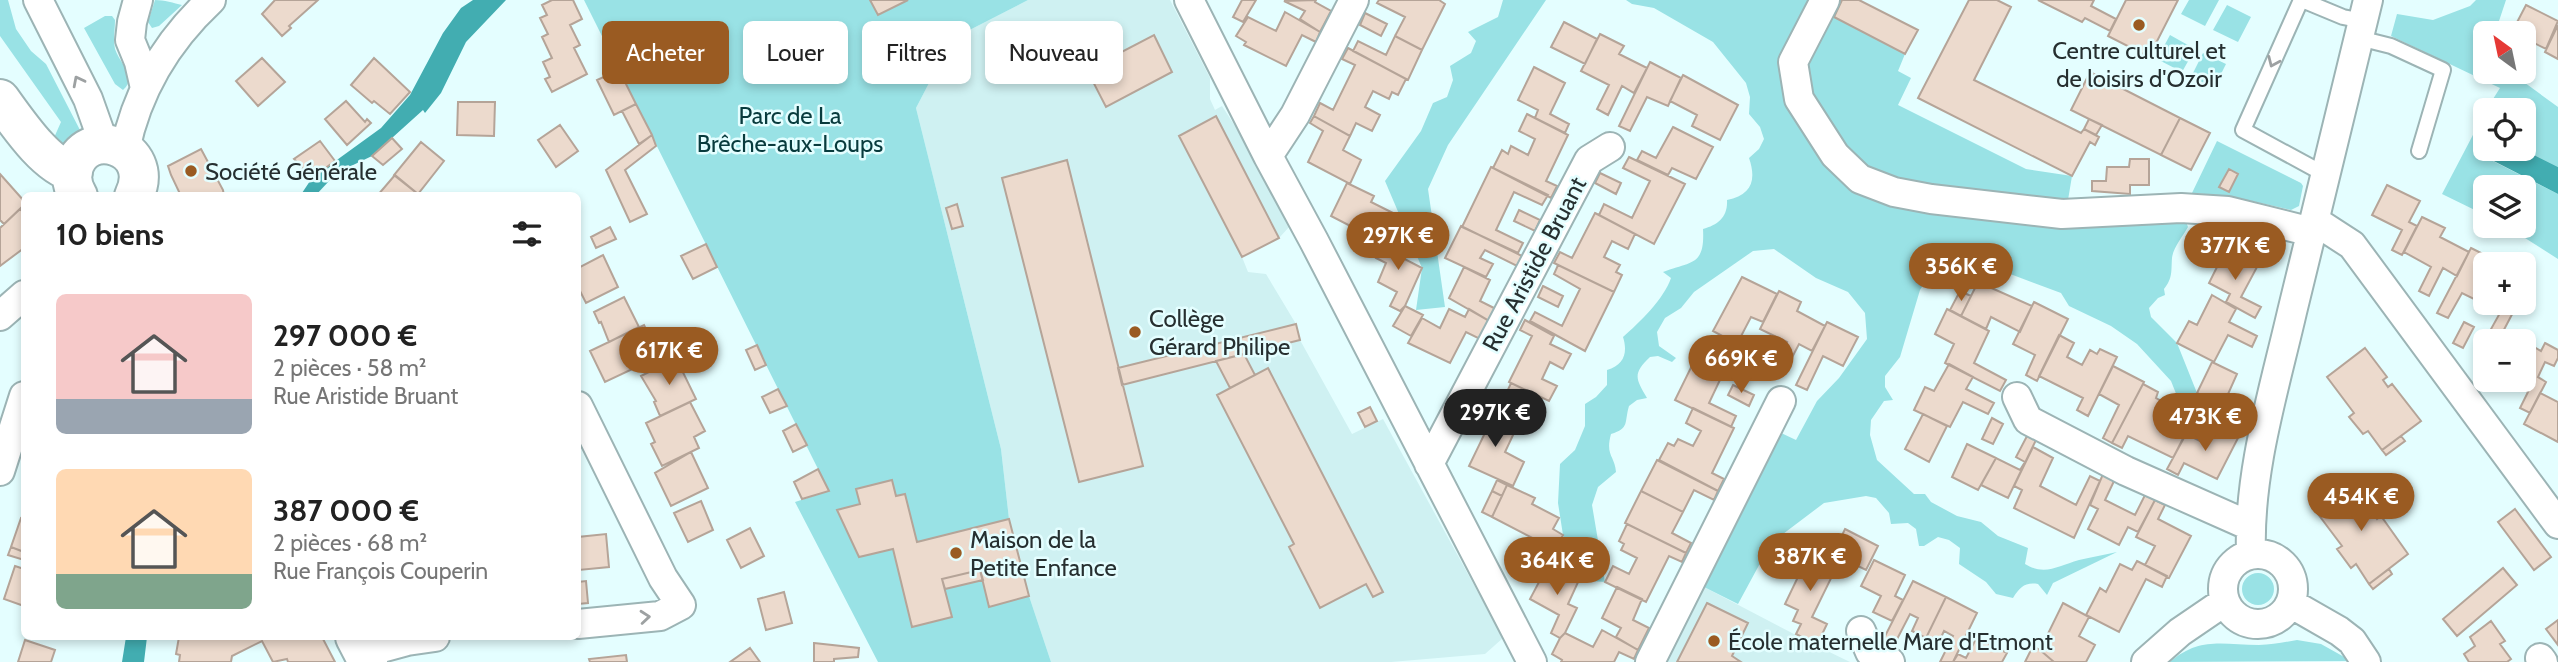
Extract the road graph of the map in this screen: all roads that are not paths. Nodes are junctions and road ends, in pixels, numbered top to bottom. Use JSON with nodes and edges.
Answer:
{"nodes":[{"id":1,"x":38,"y":0,"type":"edge"},
{"id":2,"x":211,"y":0,"type":"edge"},
{"id":3,"x":1189,"y":0,"type":"edge"},
{"id":4,"x":1354,"y":0,"type":"edge"},
{"id":5,"x":1825,"y":0,"type":"edge"},
{"id":6,"x":2301,"y":0,"type":"edge"},
{"id":7,"x":135,"y":11,"type":"edge"},
{"id":8,"x":2363,"y":20,"type":"edge"},
{"id":9,"x":189,"y":21,"type":"junction"},
{"id":10,"x":145,"y":88,"type":"junction"},
{"id":11,"x":0,"y":99,"type":"edge"},
{"id":12,"x":115,"y":147,"type":"junction"},
{"id":13,"x":1610,"y":147,"type":"dead end"},
{"id":14,"x":2419,"y":152,"type":"dead end"},
{"id":15,"x":1268,"y":156,"type":"junction"},
{"id":16,"x":2326,"y":175,"type":"junction"},
{"id":17,"x":76,"y":184,"type":"edge"},
{"id":18,"x":135,"y":192,"type":"edge"},
{"id":19,"x":2314,"y":227,"type":"junction"},
{"id":20,"x":21,"y":298,"type":"edge"},
{"id":21,"x":0,"y":316,"type":"edge"},
{"id":22,"x":2017,"y":397,"type":"dead end"},
{"id":23,"x":1781,"y":401,"type":"dead end"},
{"id":24,"x":21,"y":405,"type":"edge"},
{"id":25,"x":581,"y":412,"type":"edge"},
{"id":26,"x":1429,"y":464,"type":"junction"},
{"id":27,"x":0,"y":471,"type":"edge"},
{"id":28,"x":2558,"y":524,"type":"edge"},
{"id":29,"x":2251,"y":540,"type":"junction"},
{"id":30,"x":2224,"y":602,"type":"junction"},
{"id":31,"x":2290,"y":603,"type":"junction"},
{"id":32,"x":581,"y":624,"type":"edge"},
{"id":33,"x":1861,"y":631,"type":"dead end"},
{"id":34,"x":414,"y":640,"type":"edge"},
{"id":35,"x":362,"y":651,"type":"edge"},
{"id":36,"x":1532,"y":662,"type":"edge"},
{"id":37,"x":1650,"y":662,"type":"edge"},
{"id":38,"x":1890,"y":662,"type":"edge"},
{"id":39,"x":2146,"y":662,"type":"edge"},
{"id":40,"x":2366,"y":662,"type":"edge"}],
"edges":[{"from":12,"to":1,"type":"street","one_way":true},
{"from":2,"to":9,"type":"street"},
{"from":3,"to":15,"type":"street"},
{"from":4,"to":15,"type":"street"},
{"from":5,"to":19,"type":"street"},
{"from":6,"to":8,"type":"lane"},
{"from":6,"to":16,"type":"lane","one_way":true},
{"from":7,"to":9,"type":"street"},
{"from":7,"to":10,"type":"street"},
{"from":8,"to":14,"type":"lane"},
{"from":8,"to":16,"type":"street"},
{"from":9,"to":10,"type":"street"},
{"from":10,"to":12,"type":"street"},
{"from":11,"to":17,"type":"street"},
{"from":12,"to":17,"type":"street"},
{"from":12,"to":18,"type":"street"},
{"from":13,"to":26,"type":"street","name":"Rue Aristide Bruant"},
{"from":15,"to":26,"type":"street"},
{"from":16,"to":19,"type":"street"},
{"from":19,"to":28,"type":"street"},
{"from":19,"to":29,"type":"street"},
{"from":20,"to":21,"type":"street"},
{"from":22,"to":29,"type":"street"},
{"from":23,"to":37,"type":"street"},
{"from":24,"to":27,"type":"street"},
{"from":32,"to":25,"type":"street","one_way":true},
{"from":26,"to":36,"type":"street"},
{"from":29,"to":30,"type":"street"},
{"from":29,"to":31,"type":"street"},
{"from":30,"to":31,"type":"street"},
{"from":30,"to":39,"type":"street"},
{"from":31,"to":40,"type":"street"},
{"from":33,"to":38,"type":"street"},
{"from":34,"to":35,"type":"street"}]}
